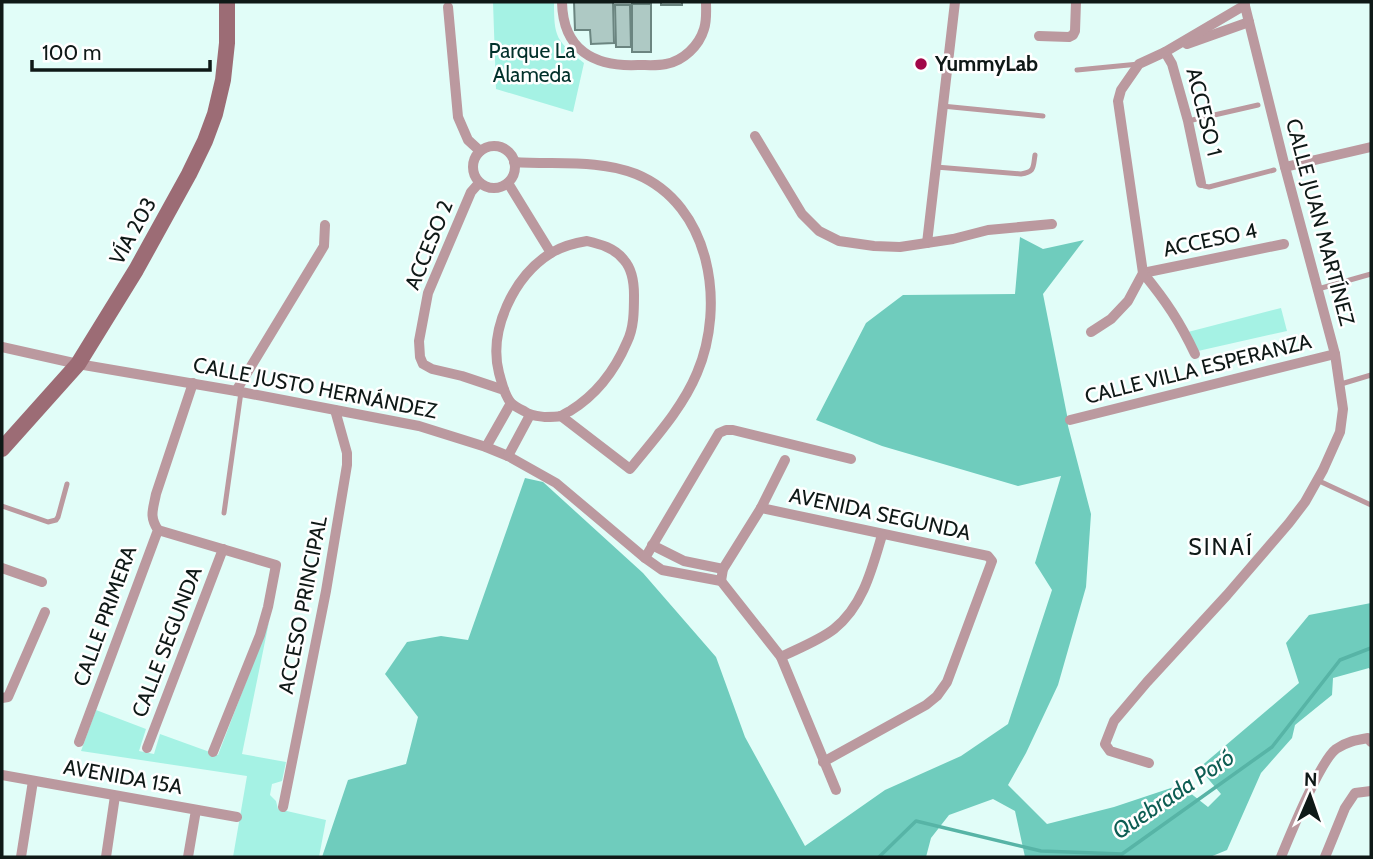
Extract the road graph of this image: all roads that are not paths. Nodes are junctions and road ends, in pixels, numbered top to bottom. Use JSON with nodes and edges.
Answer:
{"nodes":[{"id":1,"x":227,"y":2,"type":"edge"},
{"id":2,"x":562,"y":2,"type":"edge"},
{"id":3,"x":706,"y":2,"type":"edge"},
{"id":4,"x":955,"y":2,"type":"edge"},
{"id":5,"x":1076,"y":2,"type":"edge"},
{"id":6,"x":1244,"y":3,"type":"edge"},
{"id":7,"x":448,"y":7,"type":"dead end"},
{"id":8,"x":1249,"y":22,"type":"junction"},
{"id":9,"x":1038,"y":36,"type":"dead end"},
{"id":10,"x":1165,"y":52,"type":"junction"},
{"id":11,"x":1139,"y":64,"type":"junction"},
{"id":12,"x":1077,"y":70,"type":"dead end"},
{"id":13,"x":1258,"y":105,"type":"dead end"},
{"id":14,"x":943,"y":106,"type":"junction"},
{"id":15,"x":1043,"y":116,"type":"dead end"},
{"id":16,"x":1188,"y":121,"type":"junction"},
{"id":17,"x":755,"y":136,"type":"dead end"},
{"id":18,"x":1371,"y":147,"type":"edge"},
{"id":19,"x":480,"y":151,"type":"junction"},
{"id":20,"x":1035,"y":155,"type":"dead end"},
{"id":21,"x":514,"y":162,"type":"junction"},
{"id":22,"x":936,"y":166,"type":"junction"},
{"id":23,"x":1280,"y":168,"type":"junction"},
{"id":24,"x":479,"y":183,"type":"junction"},
{"id":25,"x":508,"y":183,"type":"junction"},
{"id":26,"x":1201,"y":183,"type":"joint"},
{"id":27,"x":1052,"y":224,"type":"dead end"},
{"id":28,"x":326,"y":225,"type":"dead end"},
{"id":29,"x":927,"y":243,"type":"junction"},
{"id":30,"x":1284,"y":244,"type":"dead end"},
{"id":31,"x":551,"y":253,"type":"junction"},
{"id":32,"x":1143,"y":273,"type":"junction"},
{"id":33,"x":1371,"y":274,"type":"edge"},
{"id":34,"x":1318,"y":289,"type":"junction"},
{"id":35,"x":1091,"y":332,"type":"dead end"},
{"id":36,"x":2,"y":347,"type":"edge"},
{"id":37,"x":1195,"y":354,"type":"dead end"},
{"id":38,"x":1335,"y":354,"type":"junction"},
{"id":39,"x":78,"y":364,"type":"junction"},
{"id":40,"x":1371,"y":375,"type":"edge"},
{"id":41,"x":193,"y":383,"type":"junction"},
{"id":42,"x":1340,"y":384,"type":"junction"},
{"id":43,"x":504,"y":390,"type":"junction"},
{"id":44,"x":238,"y":391,"type":"junction"},
{"id":45,"x":511,"y":403,"type":"junction"},
{"id":46,"x":335,"y":410,"type":"junction"},
{"id":47,"x":530,"y":415,"type":"junction"},
{"id":48,"x":561,"y":416,"type":"junction"},
{"id":49,"x":1070,"y":420,"type":"dead end"},
{"id":50,"x":486,"y":447,"type":"junction"},
{"id":51,"x":2,"y":449,"type":"edge"},
{"id":52,"x":508,"y":456,"type":"junction"},
{"id":53,"x":851,"y":459,"type":"dead end"},
{"id":54,"x":785,"y":460,"type":"dead end"},
{"id":55,"x":1317,"y":480,"type":"junction"},
{"id":56,"x":67,"y":484,"type":"dead end"},
{"id":57,"x":1371,"y":505,"type":"edge"},
{"id":58,"x":2,"y":506,"type":"edge"},
{"id":59,"x":761,"y":508,"type":"junction"},
{"id":60,"x":225,"y":513,"type":"dead end"},
{"id":61,"x":158,"y":530,"type":"junction"},
{"id":62,"x":882,"y":535,"type":"junction"},
{"id":63,"x":652,"y":545,"type":"junction"},
{"id":64,"x":223,"y":549,"type":"junction"},
{"id":65,"x":645,"y":558,"type":"junction"},
{"id":66,"x":2,"y":568,"type":"edge"},
{"id":67,"x":723,"y":569,"type":"junction"},
{"id":68,"x":721,"y":580,"type":"junction"},
{"id":69,"x":42,"y":582,"type":"dead end"},
{"id":70,"x":45,"y":612,"type":"dead end"},
{"id":71,"x":781,"y":657,"type":"junction"},
{"id":72,"x":2,"y":698,"type":"edge"},
{"id":73,"x":1371,"y":741,"type":"edge"},
{"id":74,"x":79,"y":742,"type":"dead end"},
{"id":75,"x":147,"y":748,"type":"dead end"},
{"id":76,"x":214,"y":752,"type":"dead end"},
{"id":77,"x":823,"y":762,"type":"junction"},
{"id":78,"x":1149,"y":763,"type":"dead end"},
{"id":79,"x":2,"y":775,"type":"edge"},
{"id":80,"x":33,"y":782,"type":"junction"},
{"id":81,"x":836,"y":790,"type":"dead end"},
{"id":82,"x":1371,"y":791,"type":"edge"},
{"id":83,"x":115,"y":796,"type":"junction"},
{"id":84,"x":283,"y":807,"type":"dead end"},
{"id":85,"x":196,"y":810,"type":"junction"},
{"id":86,"x":237,"y":817,"type":"dead end"},
{"id":87,"x":21,"y":857,"type":"edge"},
{"id":88,"x":106,"y":857,"type":"edge"},
{"id":89,"x":188,"y":857,"type":"edge"},
{"id":90,"x":1280,"y":857,"type":"edge"},
{"id":91,"x":1325,"y":857,"type":"edge"}],
"edges":[{"from":1,"to":39,"type":"main road","name":"VÍA 203"},
{"from":2,"to":3,"type":"street"},
{"from":4,"to":14,"type":"street"},
{"from":5,"to":9,"type":"street"},
{"from":6,"to":8,"type":"street","name":"CALLE JUAN MARTÍNEZ"},
{"from":6,"to":10,"type":"street"},
{"from":7,"to":19,"type":"street"},
{"from":8,"to":10,"type":"street"},
{"from":8,"to":23,"type":"street","name":"CALLE JUAN MARTÍNEZ"},
{"from":10,"to":11,"type":"street"},
{"from":10,"to":16,"type":"street","name":"ACCESO 1"},
{"from":11,"to":12,"type":"lane"},
{"from":11,"to":32,"type":"street"},
{"from":13,"to":16,"type":"lane"},
{"from":14,"to":15,"type":"lane"},
{"from":14,"to":22,"type":"street"},
{"from":16,"to":26,"type":"street","name":"ACCESO 1"},
{"from":17,"to":29,"type":"street"},
{"from":18,"to":23,"type":"street"},
{"from":19,"to":21,"type":"street"},
{"from":19,"to":24,"type":"street"},
{"from":20,"to":22,"type":"lane"},
{"from":21,"to":25,"type":"street"},
{"from":21,"to":48,"type":"street"},
{"from":22,"to":29,"type":"street"},
{"from":23,"to":26,"type":"lane"},
{"from":23,"to":34,"type":"street","name":"CALLE JUAN MARTÍNEZ"},
{"from":24,"to":25,"type":"street"},
{"from":24,"to":43,"type":"street","name":"ACCESO 2"},
{"from":25,"to":31,"type":"street"},
{"from":27,"to":29,"type":"street"},
{"from":28,"to":44,"type":"street"},
{"from":30,"to":32,"type":"street","name":"ACCESO 4"},
{"from":31,"to":43,"type":"street"},
{"from":31,"to":48,"type":"street"},
{"from":32,"to":35,"type":"street"},
{"from":32,"to":37,"type":"street"},
{"from":33,"to":34,"type":"lane"},
{"from":34,"to":38,"type":"street","name":"CALLE JUAN MARTÍNEZ"},
{"from":36,"to":39,"type":"street","name":"CALLE JUSTO HERNÁNDEZ"},
{"from":38,"to":42,"type":"street","name":"CALLE JUAN MARTÍNEZ"},
{"from":38,"to":49,"type":"street","name":"CALLE VILLA ESPERANZA"},
{"from":39,"to":41,"type":"street","name":"CALLE JUSTO HERNÁNDEZ"},
{"from":39,"to":51,"type":"main road","name":"VÍA 203"},
{"from":40,"to":42,"type":"lane"},
{"from":41,"to":44,"type":"street","name":"CALLE JUSTO HERNÁNDEZ"},
{"from":41,"to":61,"type":"street","name":"CALLE PRIMERA"},
{"from":42,"to":55,"type":"street","name":"CALLE JUAN MARTÍNEZ"},
{"from":43,"to":45,"type":"street"},
{"from":44,"to":46,"type":"street","name":"CALLE JUSTO HERNÁNDEZ"},
{"from":44,"to":60,"type":"lane"},
{"from":45,"to":47,"type":"street"},
{"from":45,"to":50,"type":"street"},
{"from":46,"to":50,"type":"street","name":"CALLE JUSTO HERNÁNDEZ"},
{"from":46,"to":84,"type":"street","name":"ACCESO PRINCIPAL"},
{"from":47,"to":48,"type":"street"},
{"from":47,"to":52,"type":"street"},
{"from":50,"to":52,"type":"street","name":"CALLE JUSTO HERNÁNDEZ"},
{"from":52,"to":65,"type":"street","name":"CALLE JUSTO HERNÁNDEZ"},
{"from":53,"to":63,"type":"street"},
{"from":54,"to":59,"type":"street"},
{"from":55,"to":57,"type":"lane"},
{"from":55,"to":78,"type":"street","name":"CALLE JUAN MARTÍNEZ"},
{"from":56,"to":58,"type":"lane"},
{"from":59,"to":62,"type":"street","name":"AVENIDA SEGUNDA"},
{"from":59,"to":67,"type":"street"},
{"from":61,"to":64,"type":"street"},
{"from":61,"to":74,"type":"street","name":"CALLE PRIMERA"},
{"from":62,"to":71,"type":"street"},
{"from":62,"to":77,"type":"street","name":"AVENIDA SEGUNDA"},
{"from":63,"to":65,"type":"street"},
{"from":63,"to":67,"type":"street"},
{"from":64,"to":75,"type":"street","name":"CALLE SEGUNDA"},
{"from":64,"to":76,"type":"street"},
{"from":65,"to":68,"type":"street","name":"CALLE JUSTO HERNÁNDEZ"},
{"from":66,"to":69,"type":"street"},
{"from":67,"to":68,"type":"street"},
{"from":68,"to":71,"type":"street"},
{"from":70,"to":72,"type":"street"},
{"from":71,"to":77,"type":"street"},
{"from":73,"to":90,"type":"street"},
{"from":77,"to":81,"type":"street"},
{"from":79,"to":80,"type":"street","name":"AVENIDA 15A"},
{"from":80,"to":83,"type":"street","name":"AVENIDA 15A"},
{"from":80,"to":87,"type":"street"},
{"from":82,"to":91,"type":"street"},
{"from":83,"to":85,"type":"street","name":"AVENIDA 15A"},
{"from":83,"to":88,"type":"street"},
{"from":85,"to":86,"type":"street","name":"AVENIDA 15A"},
{"from":85,"to":89,"type":"street"}]}
